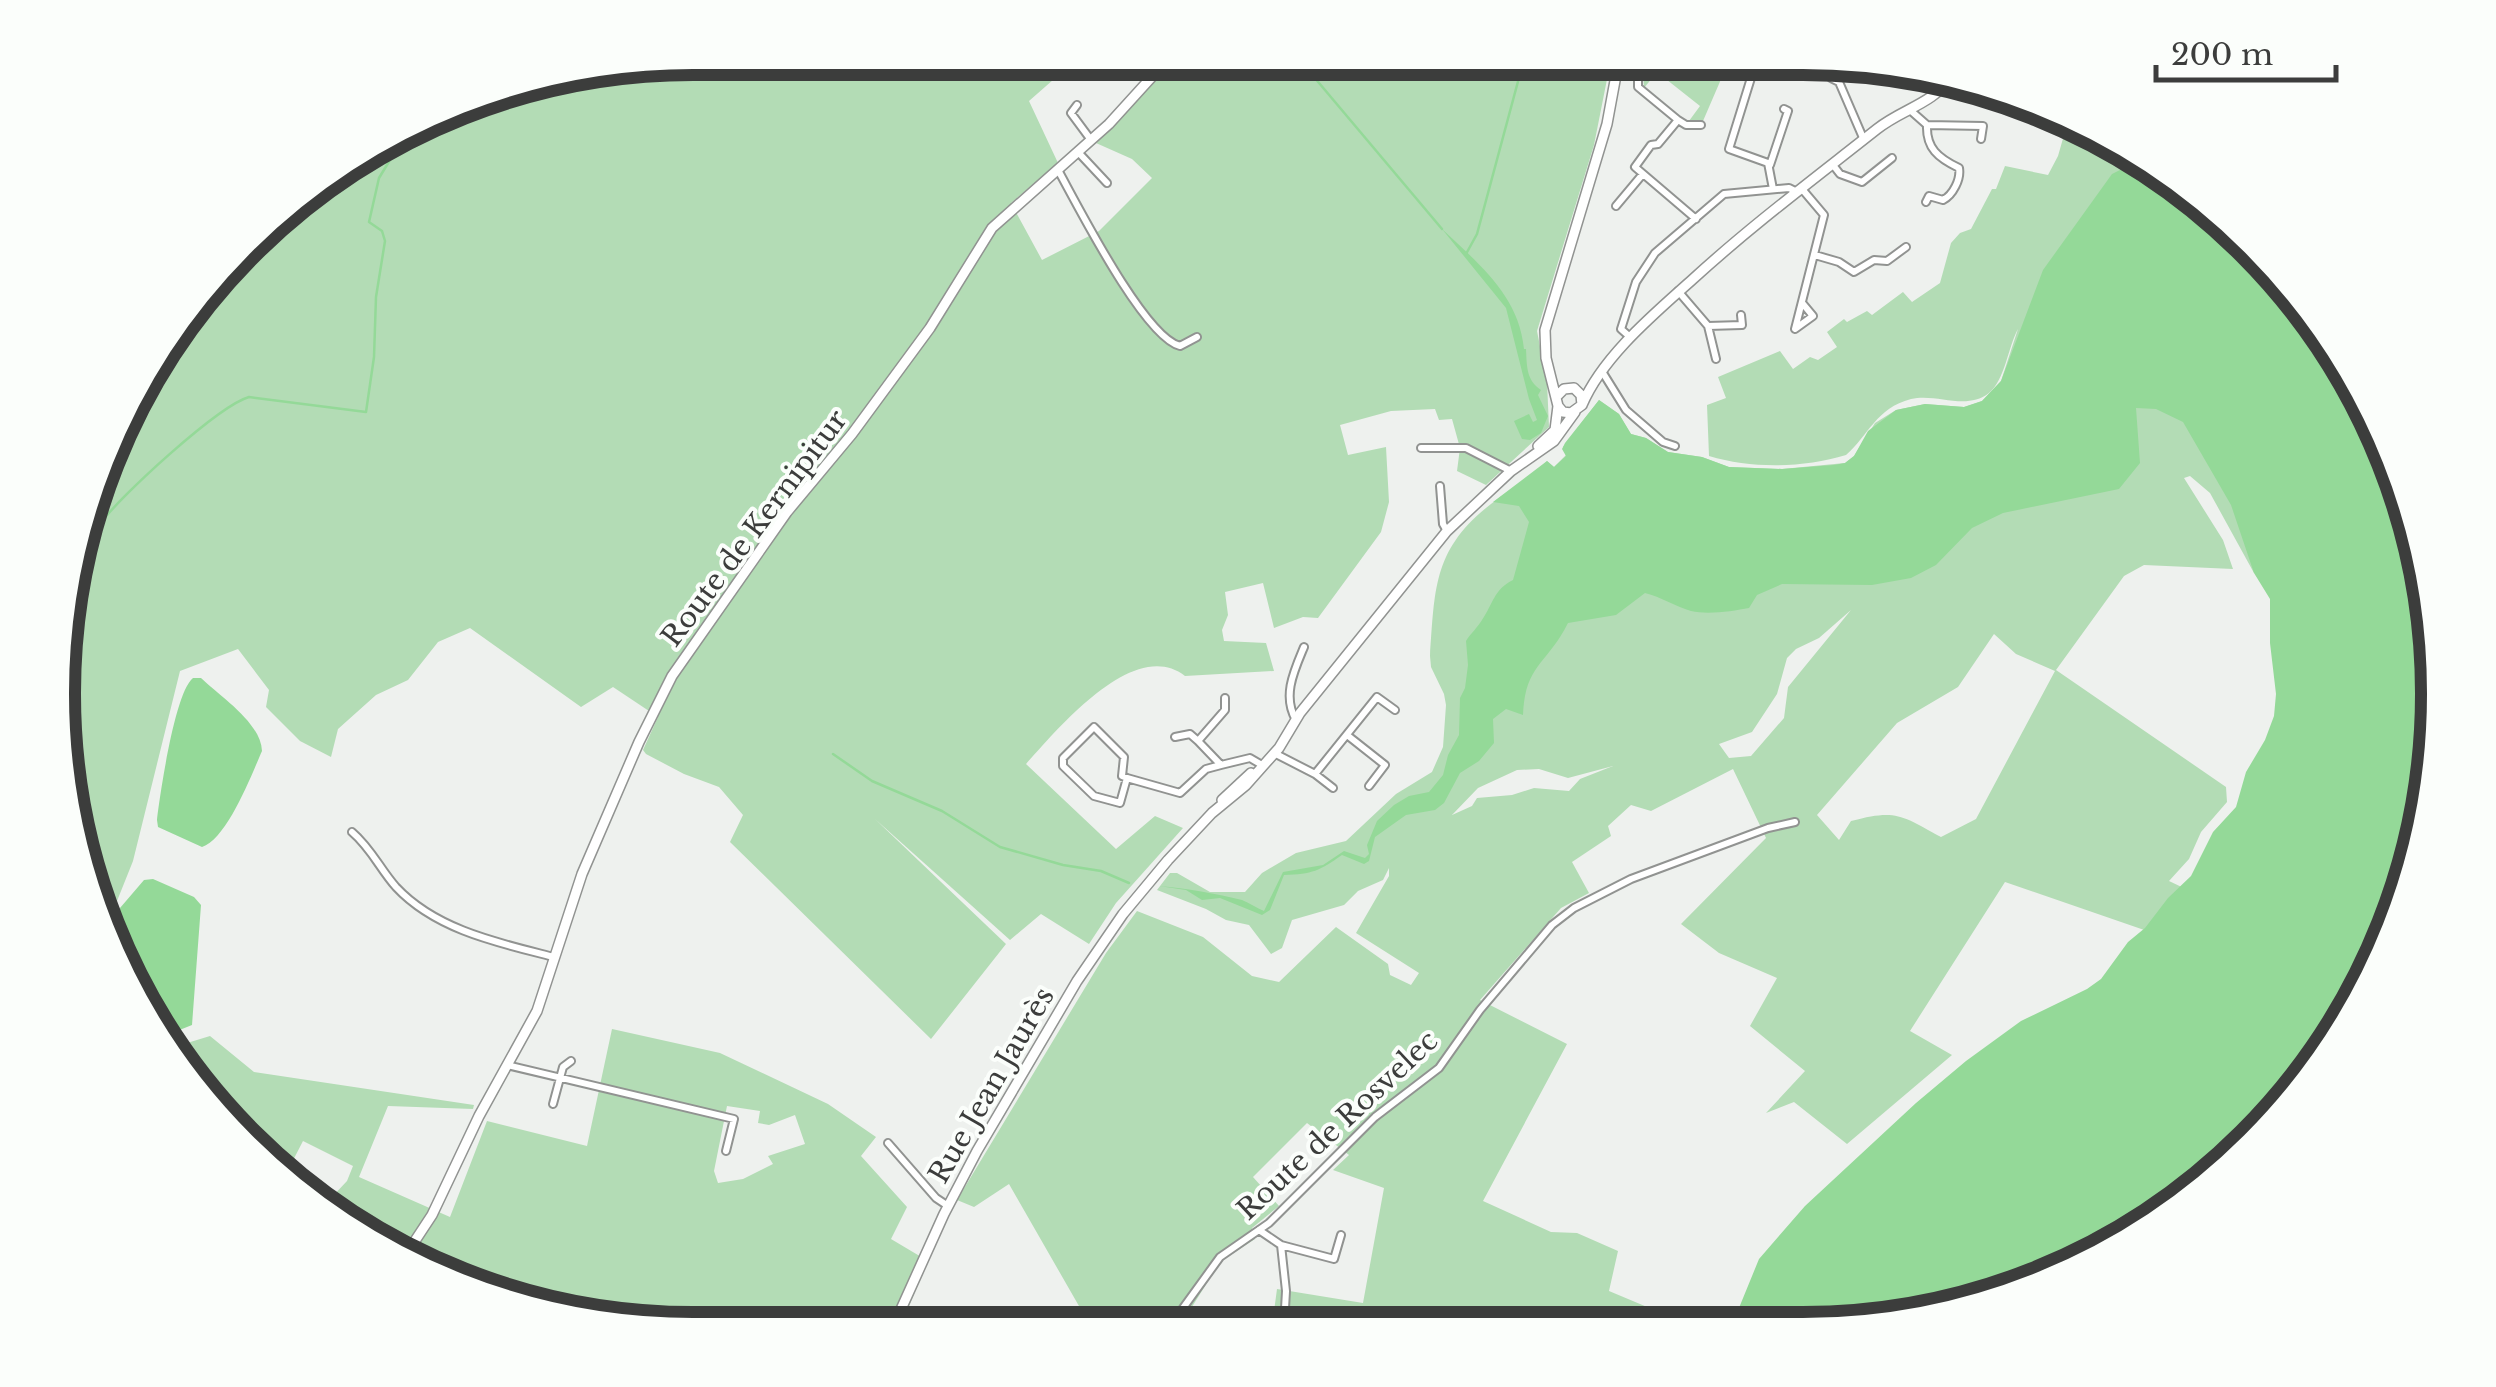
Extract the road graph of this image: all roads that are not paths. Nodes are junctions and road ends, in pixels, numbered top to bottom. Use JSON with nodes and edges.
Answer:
{"nodes":[{"id":1,"x":1153,"y":75,"type":"edge"},
{"id":2,"x":1617,"y":75,"type":"edge"},
{"id":3,"x":1638,"y":75,"type":"edge"},
{"id":4,"x":1751,"y":78,"type":"dead end"},
{"id":5,"x":1831,"y":78,"type":"dead end"},
{"id":6,"x":1940,"y":91,"type":"edge"},
{"id":7,"x":1077,"y":105,"type":"dead end"},
{"id":8,"x":1784,"y":109,"type":"dead end"},
{"id":9,"x":1910,"y":110,"type":"junction"},
{"id":10,"x":1678,"y":120,"type":"junction"},
{"id":11,"x":1701,"y":125,"type":"dead end"},
{"id":12,"x":1927,"y":125,"type":"junction"},
{"id":13,"x":1981,"y":139,"type":"dead end"},
{"id":14,"x":1091,"y":140,"type":"junction"},
{"id":15,"x":1864,"y":140,"type":"junction"},
{"id":16,"x":1078,"y":152,"type":"junction"},
{"id":17,"x":1892,"y":158,"type":"dead end"},
{"id":18,"x":1770,"y":165,"type":"junction"},
{"id":19,"x":1833,"y":166,"type":"junction"},
{"id":20,"x":1058,"y":169,"type":"junction"},
{"id":21,"x":1642,"y":175,"type":"junction"},
{"id":22,"x":1107,"y":183,"type":"dead end"},
{"id":23,"x":1773,"y":189,"type":"junction"},
{"id":24,"x":1800,"y":191,"type":"junction"},
{"id":25,"x":1926,"y":202,"type":"dead end"},
{"id":26,"x":1616,"y":206,"type":"dead end"},
{"id":27,"x":1696,"y":219,"type":"junction"},
{"id":28,"x":1906,"y":247,"type":"dead end"},
{"id":29,"x":1815,"y":255,"type":"junction"},
{"id":30,"x":1678,"y":292,"type":"junction"},
{"id":31,"x":1803,"y":304,"type":"dead end"},
{"id":32,"x":1741,"y":315,"type":"dead end"},
{"id":33,"x":1708,"y":326,"type":"junction"},
{"id":34,"x":1197,"y":337,"type":"dead end"},
{"id":35,"x":1630,"y":337,"type":"junction"},
{"id":36,"x":1716,"y":360,"type":"dead end"},
{"id":37,"x":1604,"y":373,"type":"junction"},
{"id":38,"x":1552,"y":374,"type":"junction"},
{"id":39,"x":1594,"y":384,"type":"junction"},
{"id":40,"x":1572,"y":388,"type":"junction"},
{"id":41,"x":1558,"y":401,"type":"junction"},
{"id":42,"x":1578,"y":409,"type":"junction"},
{"id":43,"x":1675,"y":446,"type":"dead end"},
{"id":44,"x":1421,"y":448,"type":"dead end"},
{"id":45,"x":1530,"y":457,"type":"junction"},
{"id":46,"x":1511,"y":471,"type":"junction"},
{"id":47,"x":1440,"y":486,"type":"dead end"},
{"id":48,"x":1447,"y":531,"type":"junction"},
{"id":49,"x":1304,"y":647,"type":"dead end"},
{"id":50,"x":1225,"y":698,"type":"dead end"},
{"id":51,"x":1395,"y":710,"type":"dead end"},
{"id":52,"x":1298,"y":720,"type":"junction"},
{"id":53,"x":1347,"y":734,"type":"junction"},
{"id":54,"x":1174,"y":737,"type":"dead end"},
{"id":55,"x":1198,"y":740,"type":"junction"},
{"id":56,"x":1274,"y":751,"type":"junction"},
{"id":57,"x":1222,"y":765,"type":"junction"},
{"id":58,"x":1260,"y":767,"type":"junction"},
{"id":59,"x":1315,"y":774,"type":"junction"},
{"id":60,"x":1128,"y":778,"type":"junction"},
{"id":61,"x":1369,"y":786,"type":"dead end"},
{"id":62,"x":1333,"y":788,"type":"dead end"},
{"id":63,"x":1795,"y":822,"type":"dead end"},
{"id":64,"x":352,"y":832,"type":"dead end"},
{"id":65,"x":554,"y":956,"type":"junction"},
{"id":66,"x":571,"y":1062,"type":"dead end"},
{"id":67,"x":507,"y":1065,"type":"junction"},
{"id":68,"x":559,"y":1079,"type":"junction"},
{"id":69,"x":553,"y":1104,"type":"dead end"},
{"id":70,"x":888,"y":1143,"type":"dead end"},
{"id":71,"x":726,"y":1152,"type":"dead end"},
{"id":72,"x":948,"y":1206,"type":"junction"},
{"id":73,"x":1259,"y":1230,"type":"junction"},
{"id":74,"x":1340,"y":1236,"type":"dead end"},
{"id":75,"x":413,"y":1244,"type":"edge"},
{"id":76,"x":1281,"y":1245,"type":"junction"},
{"id":77,"x":900,"y":1312,"type":"edge"},
{"id":78,"x":1182,"y":1312,"type":"edge"},
{"id":79,"x":1285,"y":1312,"type":"edge"}],
"edges":[{"from":1,"to":14,"type":"street","name":"Route de Kernipitur"},
{"from":2,"to":38,"type":"street"},
{"from":3,"to":10,"type":"street"},
{"from":4,"to":18,"type":"street"},
{"from":5,"to":15,"type":"street"},
{"from":6,"to":9,"type":"street"},
{"from":7,"to":14,"type":"street"},
{"from":8,"to":18,"type":"street"},
{"from":9,"to":12,"type":"street"},
{"from":9,"to":15,"type":"street"},
{"from":10,"to":11,"type":"street"},
{"from":10,"to":21,"type":"street"},
{"from":12,"to":13,"type":"street"},
{"from":12,"to":25,"type":"street"},
{"from":14,"to":16,"type":"street","name":"Route de Kernipitur"},
{"from":15,"to":19,"type":"street"},
{"from":16,"to":20,"type":"street","name":"Route de Kernipitur"},
{"from":16,"to":22,"type":"street"},
{"from":17,"to":19,"type":"street"},
{"from":18,"to":23,"type":"street"},
{"from":19,"to":24,"type":"street"},
{"from":20,"to":34,"type":"street"},
{"from":20,"to":65,"type":"street","name":"Route de Kernipitur"},
{"from":21,"to":26,"type":"street"},
{"from":21,"to":27,"type":"street"},
{"from":23,"to":24,"type":"street"},
{"from":23,"to":27,"type":"street"},
{"from":24,"to":29,"type":"street"},
{"from":24,"to":30,"type":"street"},
{"from":27,"to":35,"type":"street"},
{"from":28,"to":29,"type":"street"},
{"from":29,"to":31,"type":"street"},
{"from":30,"to":33,"type":"street"},
{"from":30,"to":35,"type":"street"},
{"from":32,"to":33,"type":"street"},
{"from":33,"to":36,"type":"street"},
{"from":35,"to":37,"type":"street"},
{"from":37,"to":39,"type":"street"},
{"from":37,"to":43,"type":"street"},
{"from":38,"to":40,"type":"street"},
{"from":38,"to":41,"type":"street"},
{"from":39,"to":40,"type":"street"},
{"from":39,"to":42,"type":"street"},
{"from":40,"to":41,"type":"street"},
{"from":40,"to":42,"type":"street"},
{"from":41,"to":42,"type":"street"},
{"from":41,"to":45,"type":"street"},
{"from":42,"to":45,"type":"street"},
{"from":44,"to":46,"type":"street"},
{"from":45,"to":46,"type":"street","name":"Rue Jean Jaurès"},
{"from":46,"to":48,"type":"street","name":"Rue Jean Jaurès"},
{"from":47,"to":48,"type":"street"},
{"from":48,"to":52,"type":"street","name":"Rue Jean Jaurès"},
{"from":49,"to":52,"type":"street"},
{"from":50,"to":55,"type":"street"},
{"from":51,"to":53,"type":"street"},
{"from":52,"to":56,"type":"street","name":"Rue Jean Jaurès"},
{"from":53,"to":59,"type":"street"},
{"from":53,"to":61,"type":"street"},
{"from":54,"to":55,"type":"street"},
{"from":55,"to":57,"type":"street"},
{"from":56,"to":58,"type":"street","name":"Rue Jean Jaurès"},
{"from":56,"to":59,"type":"street"},
{"from":57,"to":58,"type":"street"},
{"from":57,"to":60,"type":"street"},
{"from":58,"to":72,"type":"street","name":"Rue Jean Jaurès"},
{"from":59,"to":62,"type":"street"},
{"from":60,"to":60,"type":"street"},
{"from":63,"to":73,"type":"street","name":"Route de Rosvelec"},
{"from":64,"to":65,"type":"street"},
{"from":65,"to":67,"type":"street","name":"Route de Kernipitur"},
{"from":66,"to":68,"type":"street"},
{"from":67,"to":68,"type":"street"},
{"from":67,"to":75,"type":"street","name":"Route de Kernipitur"},
{"from":68,"to":69,"type":"street"},
{"from":68,"to":71,"type":"street"},
{"from":70,"to":72,"type":"street"},
{"from":72,"to":77,"type":"street","name":"Rue Jean Jaurès"},
{"from":73,"to":76,"type":"street"},
{"from":73,"to":78,"type":"street","name":"Route de Rosvelec"},
{"from":74,"to":76,"type":"street"},
{"from":76,"to":79,"type":"street"}]}
